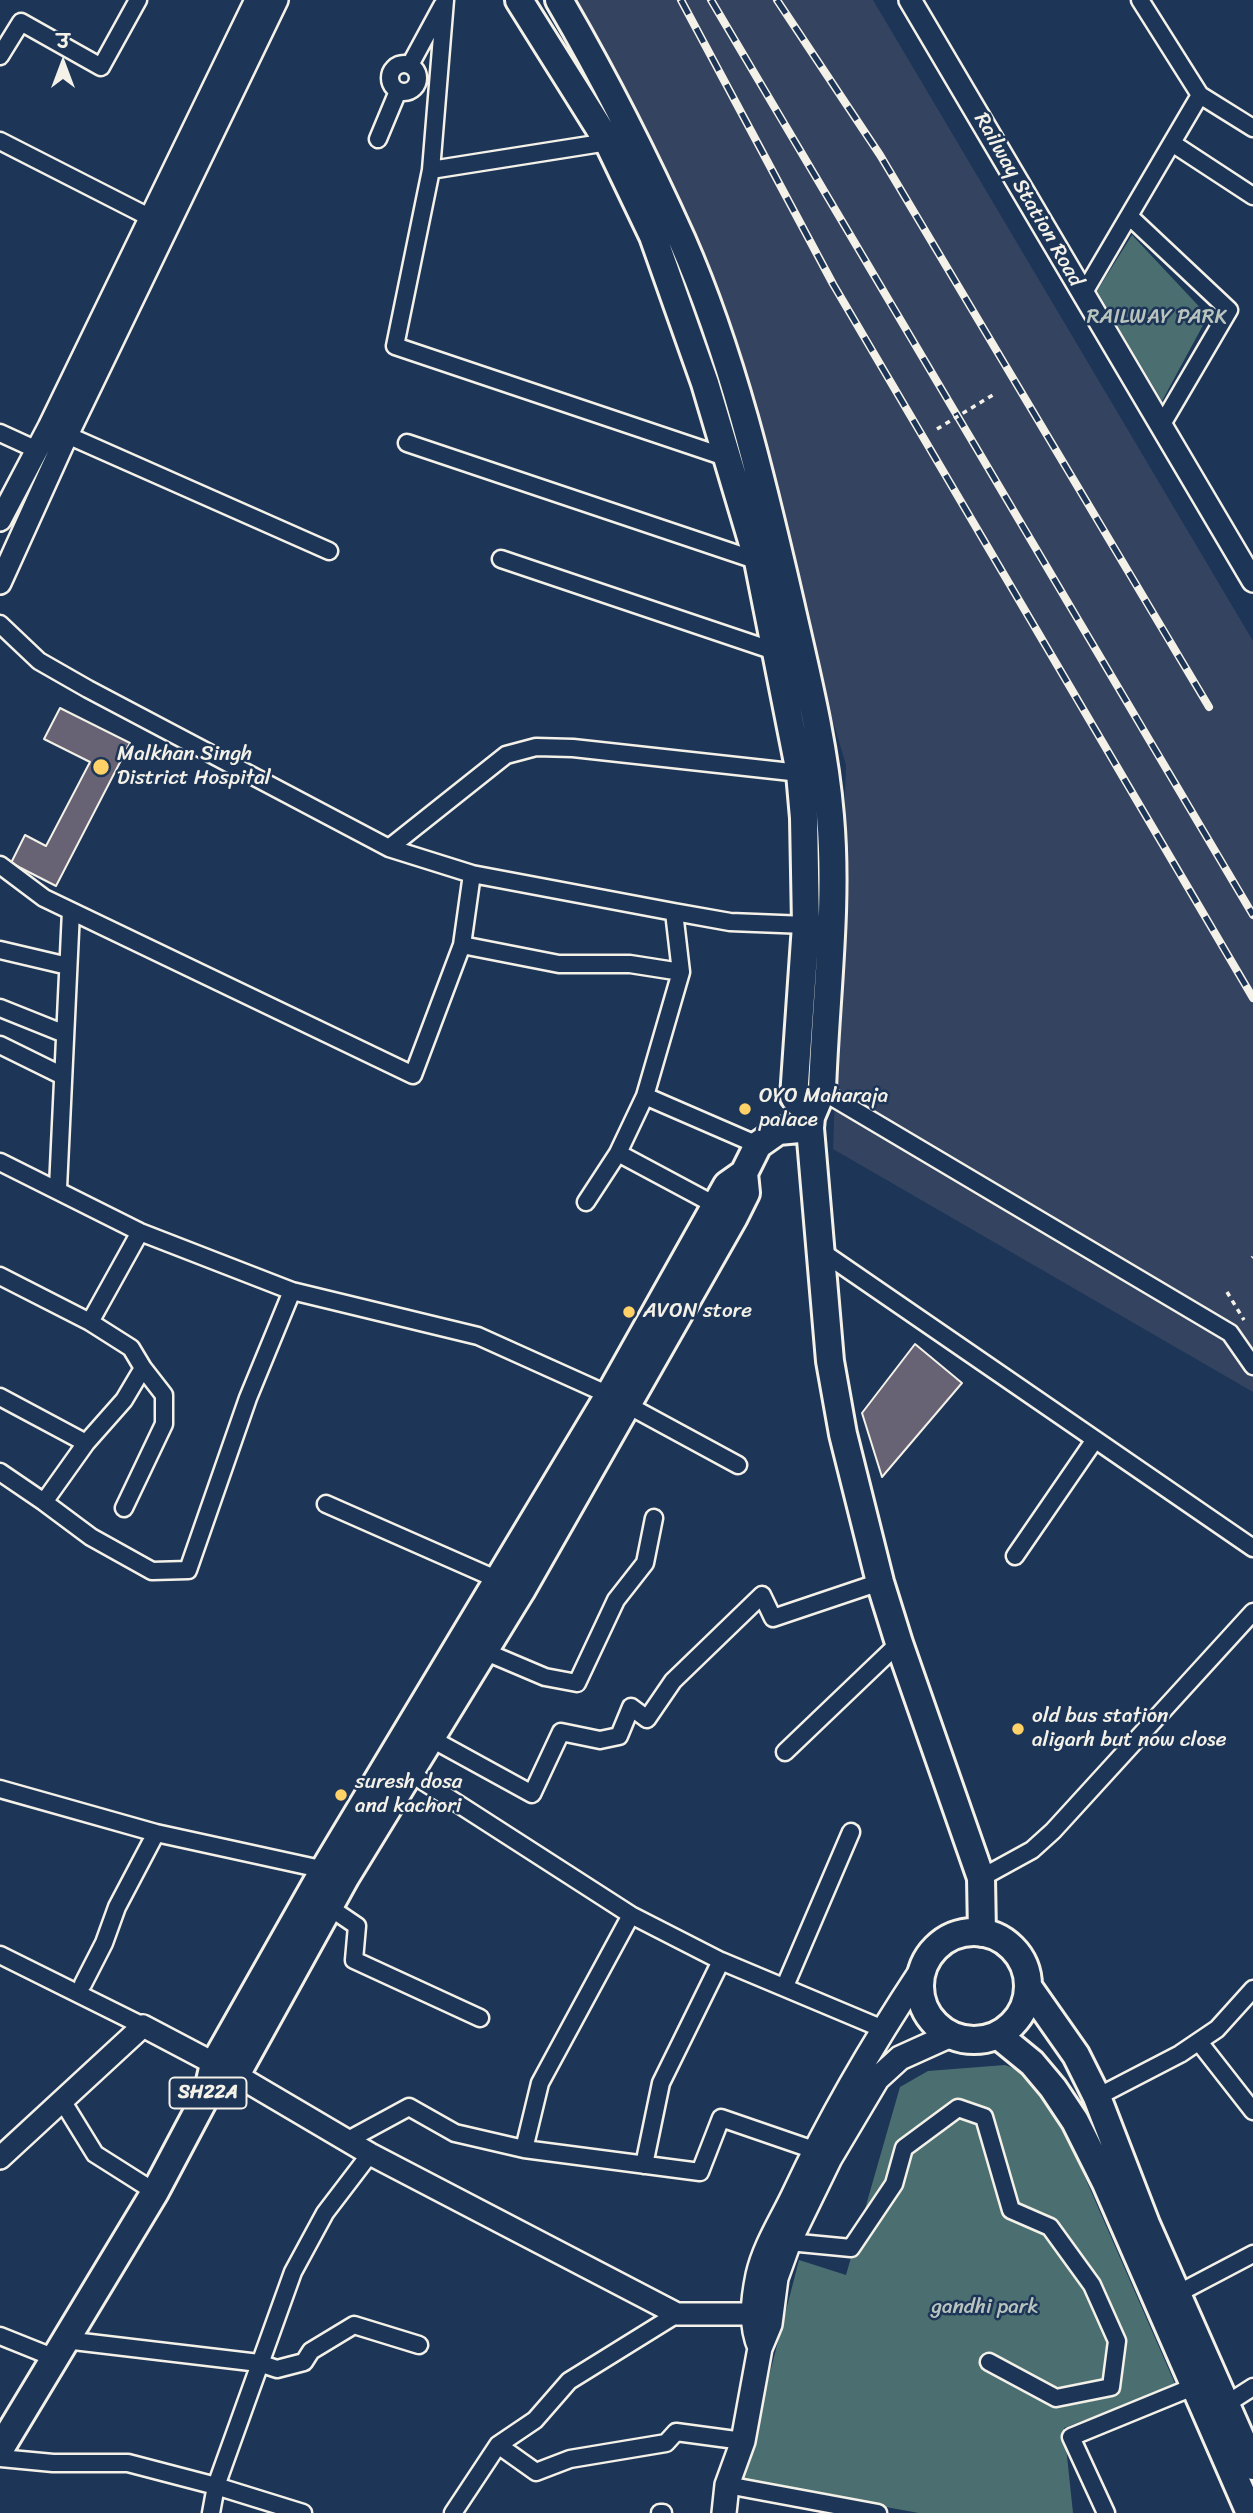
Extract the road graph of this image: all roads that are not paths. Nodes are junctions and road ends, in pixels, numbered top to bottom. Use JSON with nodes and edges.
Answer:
{"nodes":[{"id":1,"x":138,"y":0,"type":"edge"},
{"id":2,"x":256,"y":0,"type":"edge"},
{"id":3,"x":277,"y":0,"type":"edge"},
{"id":4,"x":445,"y":0,"type":"edge"},
{"id":5,"x":519,"y":0,"type":"edge"},
{"id":6,"x":559,"y":0,"type":"edge"},
{"id":7,"x":910,"y":0,"type":"edge"},
{"id":8,"x":1140,"y":0,"type":"edge"},
{"id":9,"x":0,"y":56,"type":"edge"},
{"id":10,"x":1200,"y":95,"type":"junction"},
{"id":11,"x":1253,"y":128,"type":"edge"},
{"id":12,"x":378,"y":139,"type":"dead end"},
{"id":13,"x":0,"y":141,"type":"edge"},
{"id":14,"x":608,"y":142,"type":"junction"},
{"id":15,"x":1172,"y":143,"type":"junction"},
{"id":16,"x":431,"y":170,"type":"junction"},
{"id":17,"x":1253,"y":196,"type":"edge"},
{"id":18,"x":1129,"y":216,"type":"junction"},
{"id":19,"x":151,"y":218,"type":"junction"},
{"id":20,"x":1083,"y":294,"type":"junction"},
{"id":21,"x":717,"y":379,"type":"junction"},
{"id":22,"x":1161,"y":426,"type":"junction"},
{"id":23,"x":58,"y":431,"type":"junction"},
{"id":24,"x":0,"y":433,"type":"edge"},
{"id":25,"x":408,"y":443,"type":"dead end"},
{"id":26,"x":35,"y":449,"type":"junction"},
{"id":27,"x":729,"y":458,"type":"junction"},
{"id":28,"x":0,"y":520,"type":"edge"},
{"id":29,"x":329,"y":551,"type":"dead end"},
{"id":30,"x":501,"y":559,"type":"dead end"},
{"id":31,"x":758,"y":561,"type":"junction"},
{"id":32,"x":1253,"y":582,"type":"edge"},
{"id":33,"x":0,"y":583,"type":"edge"},
{"id":34,"x":0,"y":624,"type":"edge"},
{"id":35,"x":777,"y":652,"type":"junction"},
{"id":36,"x":800,"y":773,"type":"junction"},
{"id":37,"x":389,"y":848,"type":"junction"},
{"id":38,"x":0,"y":865,"type":"edge"},
{"id":39,"x":472,"y":874,"type":"junction"},
{"id":40,"x":71,"y":911,"type":"junction"},
{"id":41,"x":674,"y":912,"type":"junction"},
{"id":42,"x":806,"y":925,"type":"junction"},
{"id":43,"x":462,"y":945,"type":"junction"},
{"id":44,"x":0,"y":950,"type":"edge"},
{"id":45,"x":68,"y":966,"type":"junction"},
{"id":46,"x":681,"y":972,"type":"junction"},
{"id":47,"x":0,"y":1008,"type":"edge"},
{"id":48,"x":65,"y":1034,"type":"junction"},
{"id":49,"x":0,"y":1045,"type":"edge"},
{"id":50,"x":63,"y":1076,"type":"junction"},
{"id":51,"x":822,"y":1091,"type":"junction"},
{"id":52,"x":645,"y":1096,"type":"junction"},
{"id":53,"x":810,"y":1123,"type":"junction"},
{"id":54,"x":758,"y":1145,"type":"junction"},
{"id":55,"x":618,"y":1153,"type":"junction"},
{"id":56,"x":0,"y":1162,"type":"edge"},
{"id":57,"x":744,"y":1172,"type":"junction"},
{"id":58,"x":58,"y":1188,"type":"junction"},
{"id":59,"x":586,"y":1202,"type":"dead end"},
{"id":60,"x":717,"y":1206,"type":"junction"},
{"id":61,"x":140,"y":1232,"type":"junction"},
{"id":62,"x":818,"y":1249,"type":"junction"},
{"id":63,"x":691,"y":1271,"type":"junction"},
{"id":64,"x":0,"y":1276,"type":"edge"},
{"id":65,"x":292,"y":1291,"type":"junction"},
{"id":66,"x":90,"y":1322,"type":"junction"},
{"id":67,"x":1253,"y":1366,"type":"edge"},
{"id":68,"x":144,"y":1368,"type":"junction"},
{"id":69,"x":0,"y":1397,"type":"edge"},
{"id":70,"x":618,"y":1400,"type":"junction"},
{"id":71,"x":1094,"y":1441,"type":"junction"},
{"id":72,"x":86,"y":1443,"type":"junction"},
{"id":73,"x":738,"y":1465,"type":"dead end"},
{"id":74,"x":0,"y":1472,"type":"edge"},
{"id":75,"x":44,"y":1502,"type":"junction"},
{"id":76,"x":326,"y":1504,"type":"dead end"},
{"id":77,"x":124,"y":1508,"type":"dead end"},
{"id":78,"x":654,"y":1518,"type":"dead end"},
{"id":79,"x":1253,"y":1548,"type":"edge"},
{"id":80,"x":1015,"y":1556,"type":"dead end"},
{"id":81,"x":880,"y":1582,"type":"junction"},
{"id":82,"x":510,"y":1585,"type":"junction"},
{"id":83,"x":1253,"y":1612,"type":"edge"},
{"id":84,"x":899,"y":1643,"type":"junction"},
{"id":85,"x":486,"y":1652,"type":"junction"},
{"id":86,"x":430,"y":1738,"type":"junction"},
{"id":87,"x":785,"y":1752,"type":"dead end"},
{"id":88,"x":400,"y":1766,"type":"junction"},
{"id":89,"x":0,"y":1789,"type":"edge"},
{"id":90,"x":851,"y":1832,"type":"dead end"},
{"id":91,"x":156,"y":1833,"type":"junction"},
{"id":92,"x":335,"y":1873,"type":"junction"},
{"id":93,"x":981,"y":1878,"type":"junction"},
{"id":94,"x":329,"y":1907,"type":"junction"},
{"id":95,"x":631,"y":1915,"type":"junction"},
{"id":96,"x":982,"y":1933,"type":"junction"},
{"id":97,"x":0,"y":1955,"type":"edge"},
{"id":98,"x":721,"y":1961,"type":"junction"},
{"id":99,"x":921,"y":1970,"type":"junction"},
{"id":100,"x":83,"y":1984,"type":"dead end"},
{"id":101,"x":785,"y":1986,"type":"junction"},
{"id":102,"x":1029,"y":1989,"type":"junction"},
{"id":103,"x":1253,"y":1989,"type":"edge"},
{"id":104,"x":480,"y":2018,"type":"dead end"},
{"id":105,"x":143,"y":2026,"type":"junction"},
{"id":106,"x":883,"y":2029,"type":"junction"},
{"id":107,"x":951,"y":2035,"type":"junction"},
{"id":108,"x":999,"y":2036,"type":"junction"},
{"id":109,"x":1199,"y":2042,"type":"junction"},
{"id":110,"x":225,"y":2069,"type":"junction"},
{"id":111,"x":1097,"y":2097,"type":"junction"},
{"id":112,"x":63,"y":2102,"type":"junction"},
{"id":113,"x":1253,"y":2110,"type":"edge"},
{"id":114,"x":350,"y":2139,"type":"junction"},
{"id":115,"x":524,"y":2150,"type":"junction"},
{"id":116,"x":814,"y":2150,"type":"junction"},
{"id":117,"x":3,"y":2151,"type":"edge"},
{"id":118,"x":370,"y":2154,"type":"junction"},
{"id":119,"x":644,"y":2165,"type":"junction"},
{"id":120,"x":155,"y":2192,"type":"junction"},
{"id":121,"x":789,"y":2242,"type":"junction"},
{"id":122,"x":1253,"y":2254,"type":"edge"},
{"id":123,"x":1177,"y":2294,"type":"junction"},
{"id":124,"x":677,"y":2314,"type":"junction"},
{"id":125,"x":762,"y":2314,"type":"junction"},
{"id":126,"x":0,"y":2336,"type":"edge"},
{"id":127,"x":419,"y":2345,"type":"dead end"},
{"id":128,"x":60,"y":2349,"type":"junction"},
{"id":129,"x":989,"y":2362,"type":"dead end"},
{"id":130,"x":259,"y":2363,"type":"junction"},
{"id":131,"x":1193,"y":2387,"type":"junction"},
{"id":132,"x":1253,"y":2387,"type":"edge"},
{"id":133,"x":1225,"y":2404,"type":"junction"},
{"id":134,"x":743,"y":2441,"type":"junction"},
{"id":135,"x":498,"y":2445,"type":"junction"},
{"id":136,"x":0,"y":2449,"type":"edge"},
{"id":137,"x":0,"y":2458,"type":"edge"},
{"id":138,"x":1253,"y":2466,"type":"edge"},
{"id":139,"x":727,"y":2484,"type":"junction"},
{"id":140,"x":216,"y":2486,"type":"junction"},
{"id":141,"x":211,"y":2513,"type":"edge"},
{"id":142,"x":303,"y":2513,"type":"edge"},
{"id":143,"x":453,"y":2513,"type":"edge"},
{"id":144,"x":724,"y":2513,"type":"edge"},
{"id":145,"x":878,"y":2513,"type":"edge"},
{"id":146,"x":1106,"y":2513,"type":"edge"},
{"id":147,"x":1251,"y":2513,"type":"edge"}],
"edges":[{"from":1,"to":9,"type":"street"},
{"from":2,"to":19,"type":"street"},
{"from":3,"to":23,"type":"street"},
{"from":4,"to":12,"type":"street"},
{"from":4,"to":16,"type":"street"},
{"from":5,"to":14,"type":"main road"},
{"from":6,"to":21,"type":"main road"},
{"from":7,"to":20,"type":"street","name":"Railway Station Road"},
{"from":8,"to":10,"type":"street"},
{"from":10,"to":11,"type":"street"},
{"from":10,"to":15,"type":"street"},
{"from":13,"to":19,"type":"street"},
{"from":14,"to":16,"type":"street"},
{"from":14,"to":21,"type":"main road"},
{"from":15,"to":17,"type":"street"},
{"from":15,"to":18,"type":"street"},
{"from":16,"to":27,"type":"street"},
{"from":18,"to":20,"type":"street"},
{"from":18,"to":22,"type":"street"},
{"from":19,"to":23,"type":"street"},
{"from":20,"to":22,"type":"street","name":"Railway Station Road"},
{"from":21,"to":27,"type":"main road"},
{"from":21,"to":51,"type":"main road"},
{"from":22,"to":32,"type":"street","name":"Railway Station Road"},
{"from":23,"to":26,"type":"street"},
{"from":23,"to":29,"type":"street"},
{"from":23,"to":33,"type":"street"},
{"from":24,"to":26,"type":"street"},
{"from":25,"to":31,"type":"street"},
{"from":26,"to":28,"type":"street"},
{"from":27,"to":31,"type":"main road"},
{"from":30,"to":35,"type":"street"},
{"from":31,"to":35,"type":"main road"},
{"from":34,"to":37,"type":"street"},
{"from":35,"to":36,"type":"main road"},
{"from":36,"to":37,"type":"street"},
{"from":36,"to":42,"type":"main road"},
{"from":37,"to":39,"type":"street"},
{"from":38,"to":40,"type":"street"},
{"from":39,"to":41,"type":"street"},
{"from":39,"to":43,"type":"street"},
{"from":40,"to":43,"type":"street"},
{"from":40,"to":45,"type":"street"},
{"from":41,"to":42,"type":"street"},
{"from":41,"to":46,"type":"street"},
{"from":42,"to":53,"type":"main road"},
{"from":43,"to":46,"type":"street"},
{"from":44,"to":45,"type":"street"},
{"from":45,"to":48,"type":"street"},
{"from":46,"to":52,"type":"street"},
{"from":47,"to":48,"type":"street"},
{"from":48,"to":50,"type":"street"},
{"from":49,"to":50,"type":"street"},
{"from":50,"to":58,"type":"street"},
{"from":51,"to":53,"type":"main road"},
{"from":51,"to":67,"type":"street"},
{"from":52,"to":54,"type":"street"},
{"from":52,"to":55,"type":"street"},
{"from":53,"to":54,"type":"main road"},
{"from":53,"to":62,"type":"main road"},
{"from":54,"to":57,"type":"main road","number":"SH22A"},
{"from":55,"to":59,"type":"street"},
{"from":55,"to":60,"type":"street"},
{"from":56,"to":58,"type":"street"},
{"from":57,"to":60,"type":"main road","number":"SH22A"},
{"from":57,"to":63,"type":"main road","number":"SH22A"},
{"from":58,"to":61,"type":"street"},
{"from":60,"to":63,"type":"main road","number":"SH22A"},
{"from":61,"to":65,"type":"street"},
{"from":61,"to":66,"type":"street"},
{"from":62,"to":71,"type":"street"},
{"from":62,"to":81,"type":"main road"},
{"from":63,"to":70,"type":"main road","number":"SH22A"},
{"from":64,"to":66,"type":"street"},
{"from":65,"to":70,"type":"street"},
{"from":65,"to":75,"type":"street"},
{"from":66,"to":68,"type":"street"},
{"from":68,"to":72,"type":"street"},
{"from":68,"to":77,"type":"street"},
{"from":69,"to":72,"type":"street"},
{"from":70,"to":73,"type":"street"},
{"from":70,"to":82,"type":"main road","number":"SH22A"},
{"from":71,"to":79,"type":"street"},
{"from":71,"to":80,"type":"street"},
{"from":72,"to":75,"type":"street"},
{"from":74,"to":75,"type":"street"},
{"from":76,"to":82,"type":"street"},
{"from":78,"to":85,"type":"street"},
{"from":81,"to":84,"type":"main road"},
{"from":81,"to":86,"type":"street"},
{"from":82,"to":85,"type":"main road","number":"SH22A"},
{"from":82,"to":88,"type":"main road","number":"SH22A"},
{"from":83,"to":93,"type":"street"},
{"from":84,"to":87,"type":"street"},
{"from":84,"to":93,"type":"main road"},
{"from":85,"to":86,"type":"main road","number":"SH22A"},
{"from":86,"to":88,"type":"main road","number":"SH22A"},
{"from":88,"to":92,"type":"main road","number":"SH22A"},
{"from":88,"to":95,"type":"street"},
{"from":89,"to":91,"type":"street"},
{"from":90,"to":101,"type":"street"},
{"from":91,"to":92,"type":"street"},
{"from":91,"to":100,"type":"street"},
{"from":92,"to":94,"type":"main road","number":"SH22A"},
{"from":92,"to":110,"type":"main road","number":"SH22A"},
{"from":93,"to":96,"type":"main road"},
{"from":94,"to":104,"type":"street"},
{"from":94,"to":110,"type":"main road","number":"SH22A"},
{"from":95,"to":98,"type":"street"},
{"from":95,"to":115,"type":"street"},
{"from":96,"to":99,"type":"main road"},
{"from":96,"to":102,"type":"main road"},
{"from":97,"to":105,"type":"street"},
{"from":98,"to":101,"type":"street"},
{"from":98,"to":119,"type":"street"},
{"from":99,"to":106,"type":"main road"},
{"from":99,"to":107,"type":"main road"},
{"from":101,"to":106,"type":"street"},
{"from":102,"to":108,"type":"main road"},
{"from":102,"to":111,"type":"main road"},
{"from":103,"to":109,"type":"street"},
{"from":105,"to":110,"type":"street"},
{"from":105,"to":112,"type":"street"},
{"from":106,"to":116,"type":"main road"},
{"from":107,"to":108,"type":"main road"},
{"from":107,"to":121,"type":"main road"},
{"from":108,"to":131,"type":"main road"},
{"from":109,"to":111,"type":"street"},
{"from":109,"to":113,"type":"street"},
{"from":110,"to":114,"type":"street"},
{"from":110,"to":120,"type":"main road","number":"SH22A"},
{"from":111,"to":123,"type":"main road"},
{"from":112,"to":117,"type":"street"},
{"from":112,"to":120,"type":"street"},
{"from":114,"to":115,"type":"street"},
{"from":114,"to":118,"type":"street"},
{"from":115,"to":119,"type":"street"},
{"from":116,"to":119,"type":"street"},
{"from":116,"to":125,"type":"main road"},
{"from":118,"to":124,"type":"street"},
{"from":118,"to":130,"type":"street"},
{"from":120,"to":128,"type":"main road","number":"SH22A"},
{"from":121,"to":125,"type":"main road"},
{"from":121,"to":129,"type":"street"},
{"from":122,"to":123,"type":"street"},
{"from":123,"to":133,"type":"main road"},
{"from":124,"to":125,"type":"street"},
{"from":124,"to":135,"type":"street"},
{"from":125,"to":134,"type":"main road"},
{"from":126,"to":128,"type":"street"},
{"from":127,"to":130,"type":"street"},
{"from":128,"to":130,"type":"street"},
{"from":128,"to":136,"type":"main road","number":"SH22A"},
{"from":130,"to":140,"type":"street"},
{"from":131,"to":146,"type":"street"},
{"from":131,"to":147,"type":"main road"},
{"from":132,"to":133,"type":"street"},
{"from":133,"to":138,"type":"main road"},
{"from":134,"to":135,"type":"street"},
{"from":134,"to":139,"type":"main road"},
{"from":135,"to":143,"type":"street"},
{"from":137,"to":140,"type":"street"},
{"from":139,"to":144,"type":"main road"},
{"from":139,"to":145,"type":"street"},
{"from":140,"to":141,"type":"street"},
{"from":140,"to":142,"type":"street"}]}
